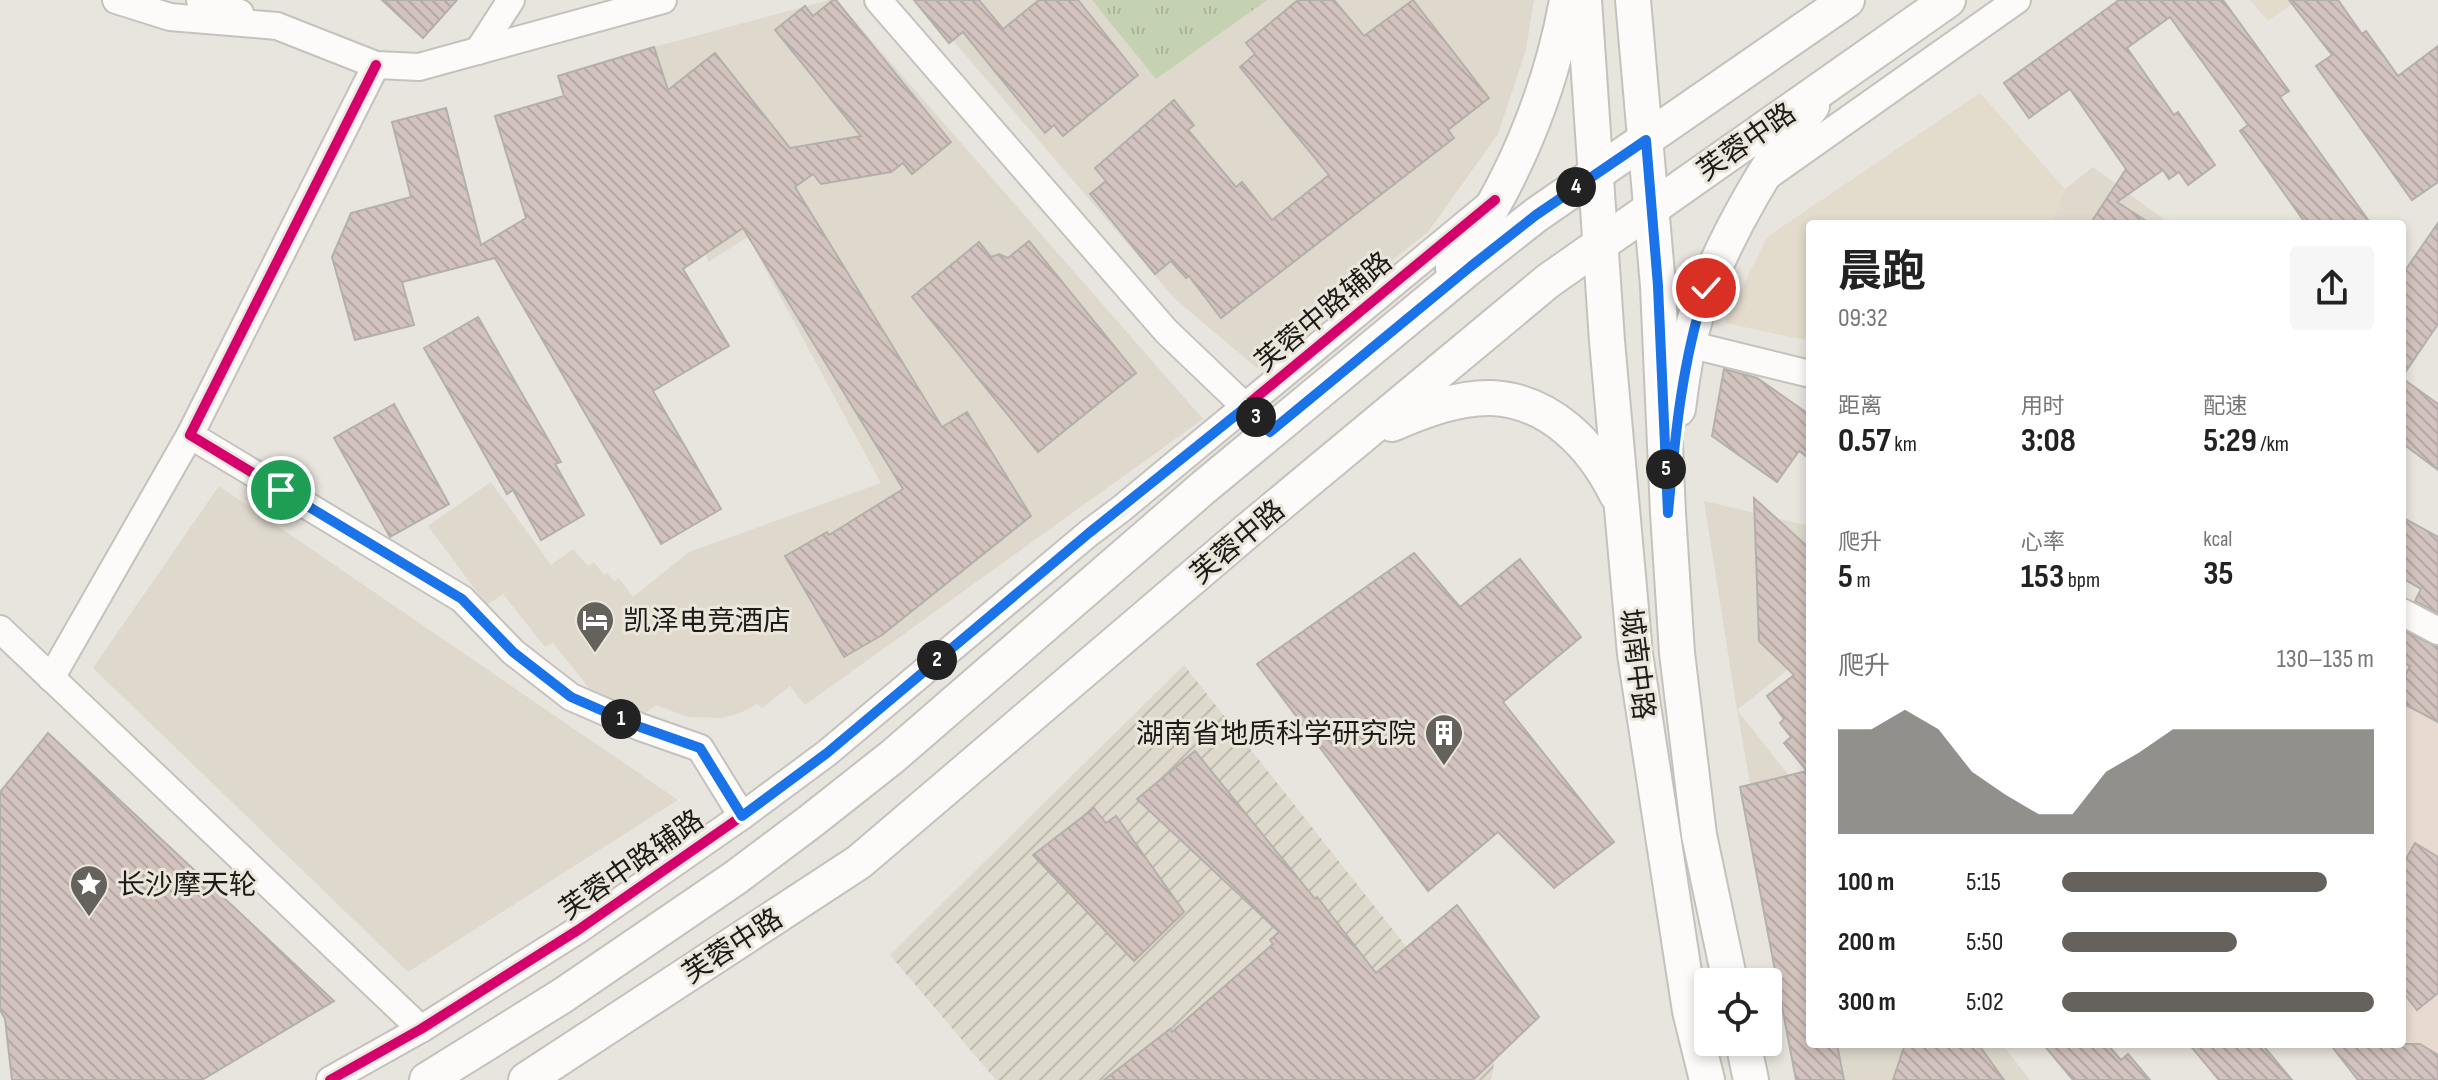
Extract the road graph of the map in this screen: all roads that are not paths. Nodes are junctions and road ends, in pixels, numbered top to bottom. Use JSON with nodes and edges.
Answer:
{"nodes":[{"id":1,"x":116,"y":0,"type":"edge"},
{"id":2,"x":200,"y":0,"type":"edge"},
{"id":3,"x":511,"y":0,"type":"edge"},
{"id":4,"x":663,"y":0,"type":"edge"},
{"id":5,"x":878,"y":0,"type":"edge"},
{"id":6,"x":1567,"y":0,"type":"edge"},
{"id":7,"x":1584,"y":0,"type":"edge"},
{"id":8,"x":1633,"y":0,"type":"edge"},
{"id":9,"x":1847,"y":0,"type":"edge"},
{"id":10,"x":1948,"y":0,"type":"edge"},
{"id":11,"x":2017,"y":0,"type":"edge"},
{"id":12,"x":277,"y":26,"type":"junction"},
{"id":13,"x":478,"y":51,"type":"junction"},
{"id":14,"x":376,"y":65,"type":"junction"},
{"id":15,"x":1833,"y":81,"type":"junction"},
{"id":16,"x":1646,"y":140,"type":"junction"},
{"id":17,"x":1596,"y":174,"type":"junction"},
{"id":18,"x":1762,"y":180,"type":"junction"},
{"id":19,"x":1495,"y":200,"type":"junction"},
{"id":20,"x":1651,"y":207,"type":"junction"},
{"id":21,"x":1600,"y":243,"type":"junction"},
{"id":22,"x":1432,"y":298,"type":"junction"},
{"id":23,"x":1688,"y":344,"type":"junction"},
{"id":24,"x":1806,"y":373,"type":"edge"},
{"id":25,"x":1246,"y":407,"type":"junction"},
{"id":26,"x":1270,"y":432,"type":"junction"},
{"id":27,"x":190,"y":435,"type":"junction"},
{"id":28,"x":1349,"y":447,"type":"junction"},
{"id":29,"x":1623,"y":506,"type":"junction"},
{"id":30,"x":1668,"y":513,"type":"junction"},
{"id":31,"x":2406,"y":614,"type":"edge"},
{"id":32,"x":0,"y":629,"type":"edge"},
{"id":33,"x":2438,"y":631,"type":"edge"},
{"id":34,"x":51,"y":678,"type":"junction"},
{"id":35,"x":742,"y":816,"type":"junction"},
{"id":36,"x":1727,"y":968,"type":"edge"},
{"id":37,"x":421,"y":1029,"type":"junction"},
{"id":38,"x":1746,"y":1056,"type":"edge"},
{"id":39,"x":330,"y":1080,"type":"edge"},
{"id":40,"x":427,"y":1080,"type":"edge"},
{"id":41,"x":526,"y":1080,"type":"edge"},
{"id":42,"x":1707,"y":1080,"type":"edge"},
{"id":43,"x":1751,"y":1080,"type":"edge"}],
"edges":[{"from":1,"to":12,"type":"street"},
{"from":2,"to":12,"type":"street"},
{"from":3,"to":13,"type":"street"},
{"from":4,"to":13,"type":"street"},
{"from":5,"to":25,"type":"street"},
{"from":6,"to":19,"type":"main road"},
{"from":7,"to":17,"type":"main road","name":"城南中路"},
{"from":8,"to":16,"type":"main road","name":"城南中路"},
{"from":9,"to":16,"type":"main road","name":"芙蓉中路"},
{"from":10,"to":15,"type":"main road","name":"芙蓉中路"},
{"from":11,"to":18,"type":"street"},
{"from":12,"to":14,"type":"street"},
{"from":13,"to":14,"type":"street"},
{"from":14,"to":27,"type":"street"},
{"from":15,"to":18,"type":"main road"},
{"from":15,"to":20,"type":"main road","name":"芙蓉中路"},
{"from":16,"to":17,"type":"main road","name":"芙蓉中路"},
{"from":16,"to":20,"type":"main road","name":"城南中路"},
{"from":17,"to":21,"type":"main road","name":"城南中路"},
{"from":17,"to":22,"type":"main road","name":"芙蓉中路"},
{"from":18,"to":23,"type":"main road"},
{"from":19,"to":22,"type":"main road"},
{"from":19,"to":25,"type":"street","name":"芙蓉中路辅路"},
{"from":20,"to":21,"type":"main road","name":"芙蓉中路"},
{"from":20,"to":30,"type":"main road","name":"城南中路"},
{"from":21,"to":28,"type":"main road","name":"芙蓉中路"},
{"from":21,"to":29,"type":"main road","name":"城南中路"},
{"from":22,"to":26,"type":"main road","name":"芙蓉中路"},
{"from":23,"to":24,"type":"street"},
{"from":23,"to":30,"type":"main road"},
{"from":25,"to":26,"type":"street"},
{"from":25,"to":35,"type":"street","name":"芙蓉中路辅路"},
{"from":26,"to":40,"type":"main road","name":"芙蓉中路"},
{"from":27,"to":34,"type":"street"},
{"from":27,"to":35,"type":"street"},
{"from":28,"to":29,"type":"main road"},
{"from":28,"to":41,"type":"main road","name":"芙蓉中路"},
{"from":29,"to":42,"type":"main road","name":"城南中路"},
{"from":30,"to":36,"type":"main road","name":"城南中路"},
{"from":31,"to":33,"type":"street"},
{"from":32,"to":34,"type":"street"},
{"from":34,"to":37,"type":"street"},
{"from":35,"to":37,"type":"street","name":"芙蓉中路辅路"},
{"from":37,"to":39,"type":"street","name":"芙蓉中路辅路"},
{"from":38,"to":43,"type":"main road"}]}
